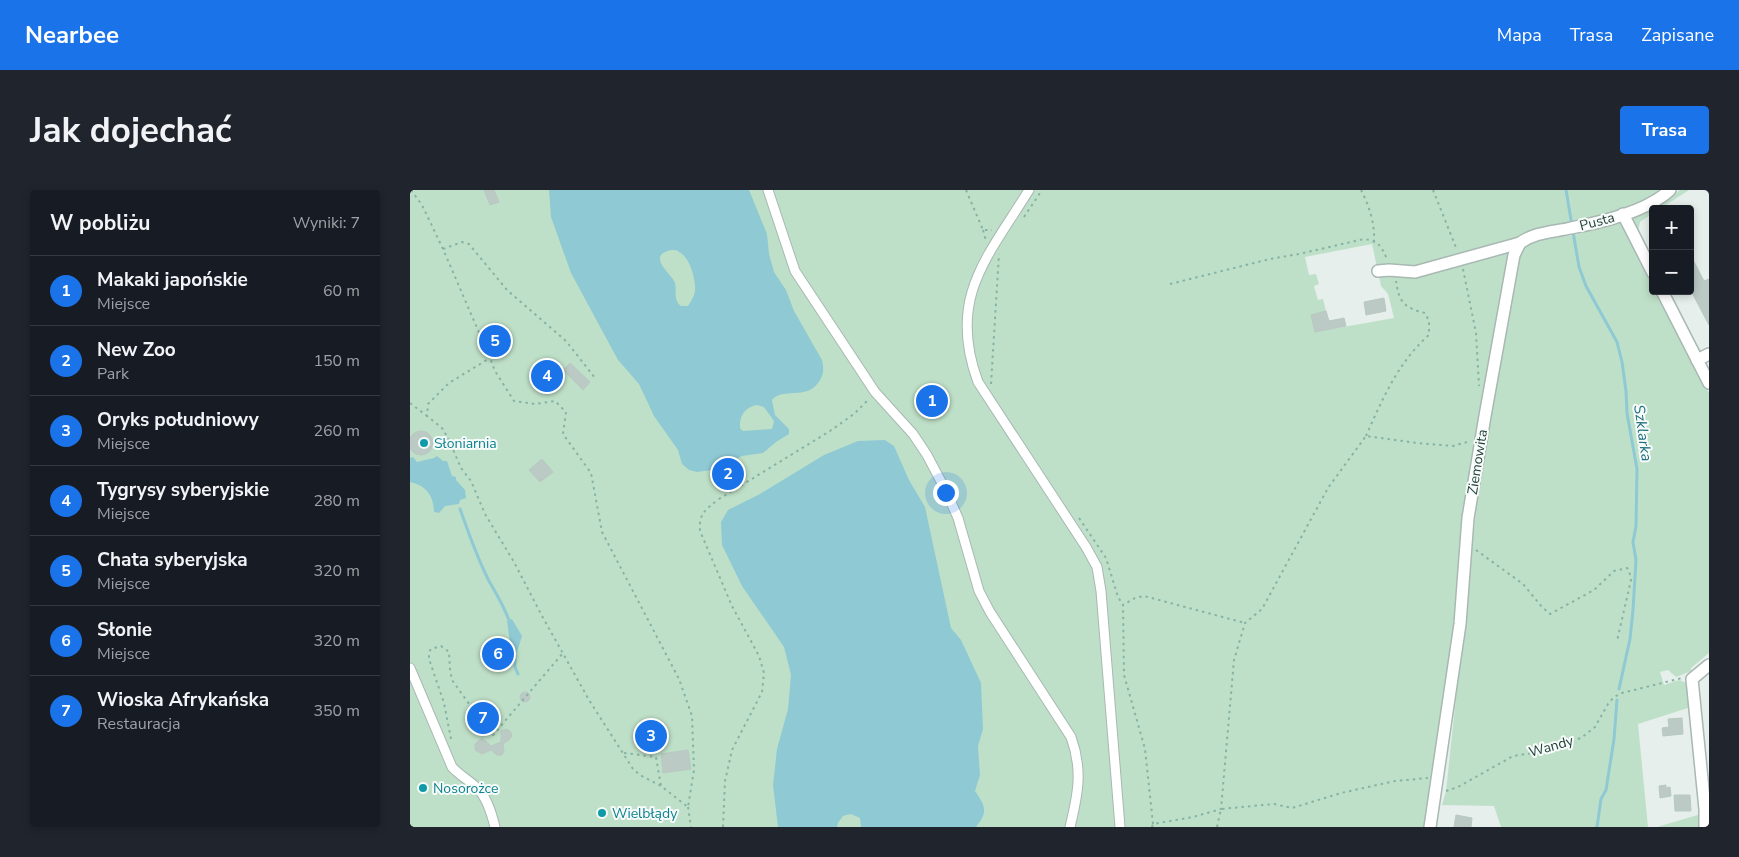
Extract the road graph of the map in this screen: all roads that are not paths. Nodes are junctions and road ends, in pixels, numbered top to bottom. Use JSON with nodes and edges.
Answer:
{"nodes":[{"id":1,"x":768,"y":190,"type":"edge"},
{"id":2,"x":1029,"y":190,"type":"edge"},
{"id":3,"x":1670,"y":190,"type":"edge"},
{"id":4,"x":1623,"y":214,"type":"junction"},
{"id":5,"x":1520,"y":243,"type":"junction"},
{"id":6,"x":1649,"y":265,"type":"edge"},
{"id":7,"x":1387,"y":271,"type":"road end"},
{"id":8,"x":1664,"y":295,"type":"edge"},
{"id":9,"x":1709,"y":354,"type":"edge"},
{"id":10,"x":1697,"y":360,"type":"junction"},
{"id":11,"x":1709,"y":383,"type":"edge"},
{"id":12,"x":1709,"y":665,"type":"edge"},
{"id":13,"x":410,"y":668,"type":"edge"},
{"id":14,"x":495,"y":827,"type":"edge"},
{"id":15,"x":1070,"y":827,"type":"edge"},
{"id":16,"x":1120,"y":827,"type":"edge"},
{"id":17,"x":1430,"y":827,"type":"edge"},
{"id":18,"x":1705,"y":827,"type":"edge"}],
"edges":[{"from":1,"to":15,"type":"street"},
{"from":2,"to":16,"type":"street"},
{"from":3,"to":4,"type":"street","name":"Pusta"},
{"from":4,"to":5,"type":"street","name":"Pusta"},
{"from":4,"to":6,"type":"street"},
{"from":5,"to":7,"type":"street"},
{"from":5,"to":17,"type":"street","name":"Ziemowita"},
{"from":8,"to":10,"type":"street"},
{"from":9,"to":10,"type":"street"},
{"from":10,"to":11,"type":"street"},
{"from":12,"to":18,"type":"street"},
{"from":13,"to":14,"type":"street"}]}
